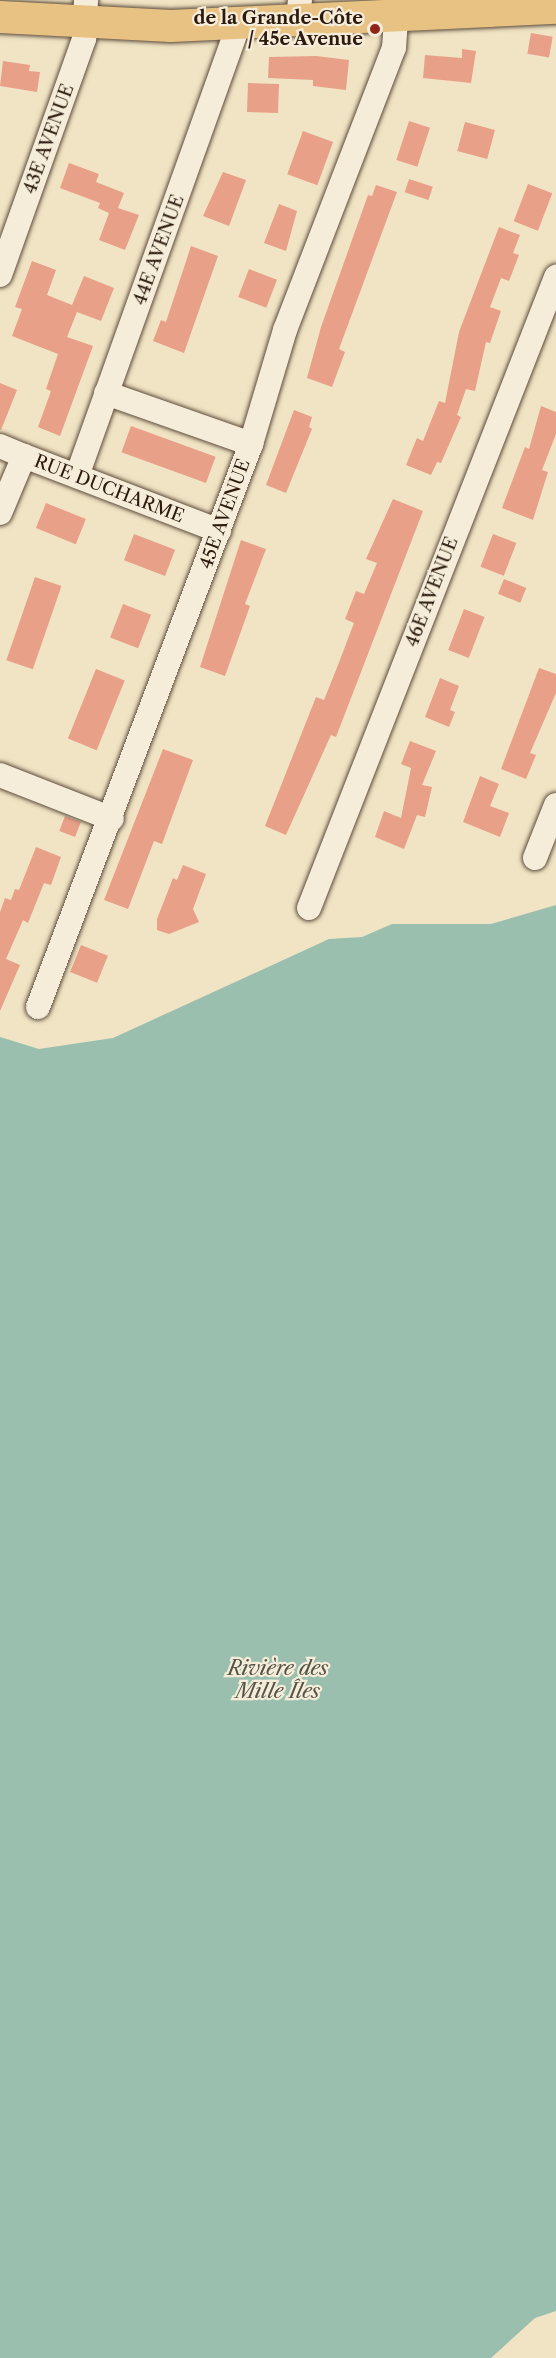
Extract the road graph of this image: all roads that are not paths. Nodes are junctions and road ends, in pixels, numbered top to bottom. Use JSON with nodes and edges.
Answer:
{"nodes":[{"id":1,"x":556,"y":8,"type":"edge"},
{"id":2,"x":416,"y":10,"type":"edge"},
{"id":3,"x":299,"y":11,"type":"edge"},
{"id":4,"x":85,"y":12,"type":"edge"},
{"id":5,"x":0,"y":17,"type":"edge"},
{"id":6,"x":239,"y":24,"type":"junction"},
{"id":7,"x":0,"y":275,"type":"edge"},
{"id":8,"x":556,"y":277,"type":"edge"},
{"id":9,"x":106,"y":393,"type":"junction"},
{"id":10,"x":251,"y":444,"type":"junction"},
{"id":11,"x":0,"y":446,"type":"edge"},
{"id":12,"x":24,"y":456,"type":"junction"},
{"id":13,"x":77,"y":476,"type":"junction"},
{"id":14,"x":0,"y":513,"type":"edge"},
{"id":15,"x":219,"y":531,"type":"junction"},
{"id":16,"x":0,"y":774,"type":"edge"},
{"id":17,"x":556,"y":805,"type":"edge"},
{"id":18,"x":111,"y":819,"type":"junction"},
{"id":19,"x":535,"y":858,"type":"dead end"},
{"id":20,"x":309,"y":908,"type":"dead end"},
{"id":21,"x":38,"y":1007,"type":"dead end"}],
"edges":[{"from":1,"to":2,"type":"main road"},
{"from":2,"to":3,"type":"main road"},
{"from":2,"to":10,"type":"street","name":"45E AVENUE"},
{"from":3,"to":6,"type":"main road"},
{"from":4,"to":5,"type":"main road"},
{"from":4,"to":6,"type":"main road"},
{"from":4,"to":7,"type":"street","name":"43E AVENUE"},
{"from":6,"to":9,"type":"street","name":"44E AVENUE"},
{"from":8,"to":20,"type":"street","name":"46E AVENUE"},
{"from":9,"to":10,"type":"street"},
{"from":9,"to":13,"type":"street","name":"44E AVENUE"},
{"from":10,"to":15,"type":"street","name":"45E AVENUE"},
{"from":11,"to":12,"type":"street"},
{"from":12,"to":13,"type":"street","name":"RUE DUCHARME"},
{"from":12,"to":14,"type":"street","name":"RUE DUCHARME"},
{"from":13,"to":15,"type":"street","name":"RUE DUCHARME"},
{"from":15,"to":18,"type":"street","name":"45E AVENUE"},
{"from":16,"to":18,"type":"street"},
{"from":17,"to":19,"type":"street"},
{"from":18,"to":21,"type":"street","name":"45E AVENUE"}]}
